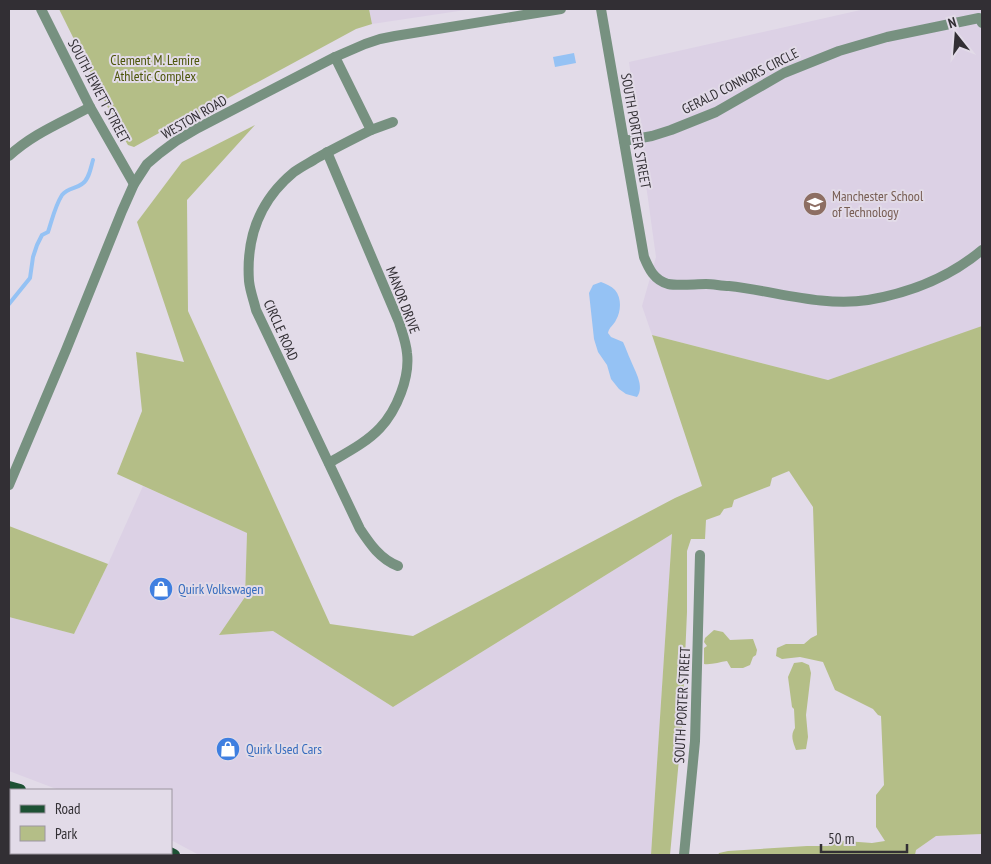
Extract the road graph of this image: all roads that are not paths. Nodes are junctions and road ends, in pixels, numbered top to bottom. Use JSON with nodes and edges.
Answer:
{"nodes":[{"id":1,"x":41,"y":9,"type":"edge"},
{"id":2,"x":561,"y":9,"type":"edge"},
{"id":3,"x":601,"y":9,"type":"edge"},
{"id":4,"x":981,"y":20,"type":"edge"},
{"id":5,"x":335,"y":57,"type":"junction"},
{"id":6,"x":90,"y":108,"type":"junction"},
{"id":7,"x":393,"y":122,"type":"dead end"},
{"id":8,"x":371,"y":130,"type":"junction"},
{"id":9,"x":624,"y":141,"type":"junction"},
{"id":10,"x":327,"y":152,"type":"junction"},
{"id":11,"x":9,"y":156,"type":"edge"},
{"id":12,"x":134,"y":184,"type":"junction"},
{"id":13,"x":982,"y":250,"type":"edge"},
{"id":14,"x":328,"y":463,"type":"junction"},
{"id":15,"x":11,"y":471,"type":"edge"},
{"id":16,"x":9,"y":485,"type":"edge"},
{"id":17,"x":700,"y":555,"type":"dead end"},
{"id":18,"x":398,"y":566,"type":"dead end"},
{"id":19,"x":684,"y":855,"type":"edge"}],
"edges":[{"from":1,"to":6,"type":"street","name":"SOUTH JEWETT STREET"},
{"from":2,"to":5,"type":"street","name":"WESTON ROAD"},
{"from":3,"to":9,"type":"street","name":"SOUTH PORTER STREET"},
{"from":4,"to":9,"type":"street","name":"GERALD CONNORS CIRCLE"},
{"from":5,"to":8,"type":"street"},
{"from":5,"to":12,"type":"street","name":"WESTON ROAD"},
{"from":6,"to":11,"type":"street"},
{"from":6,"to":12,"type":"street","name":"SOUTH JEWETT STREET"},
{"from":7,"to":8,"type":"street","name":"CIRCLE ROAD"},
{"from":8,"to":10,"type":"street","name":"CIRCLE ROAD"},
{"from":9,"to":13,"type":"street","name":"SOUTH PORTER STREET"},
{"from":10,"to":14,"type":"street","name":"CIRCLE ROAD"},
{"from":10,"to":14,"type":"street","name":"MANOR DRIVE"},
{"from":12,"to":15,"type":"street","name":"WESTON ROAD"},
{"from":14,"to":18,"type":"street","name":"CIRCLE ROAD"},
{"from":15,"to":16,"type":"street","name":"WESTON ROAD"},
{"from":17,"to":19,"type":"street","name":"SOUTH PORTER STREET"}]}
